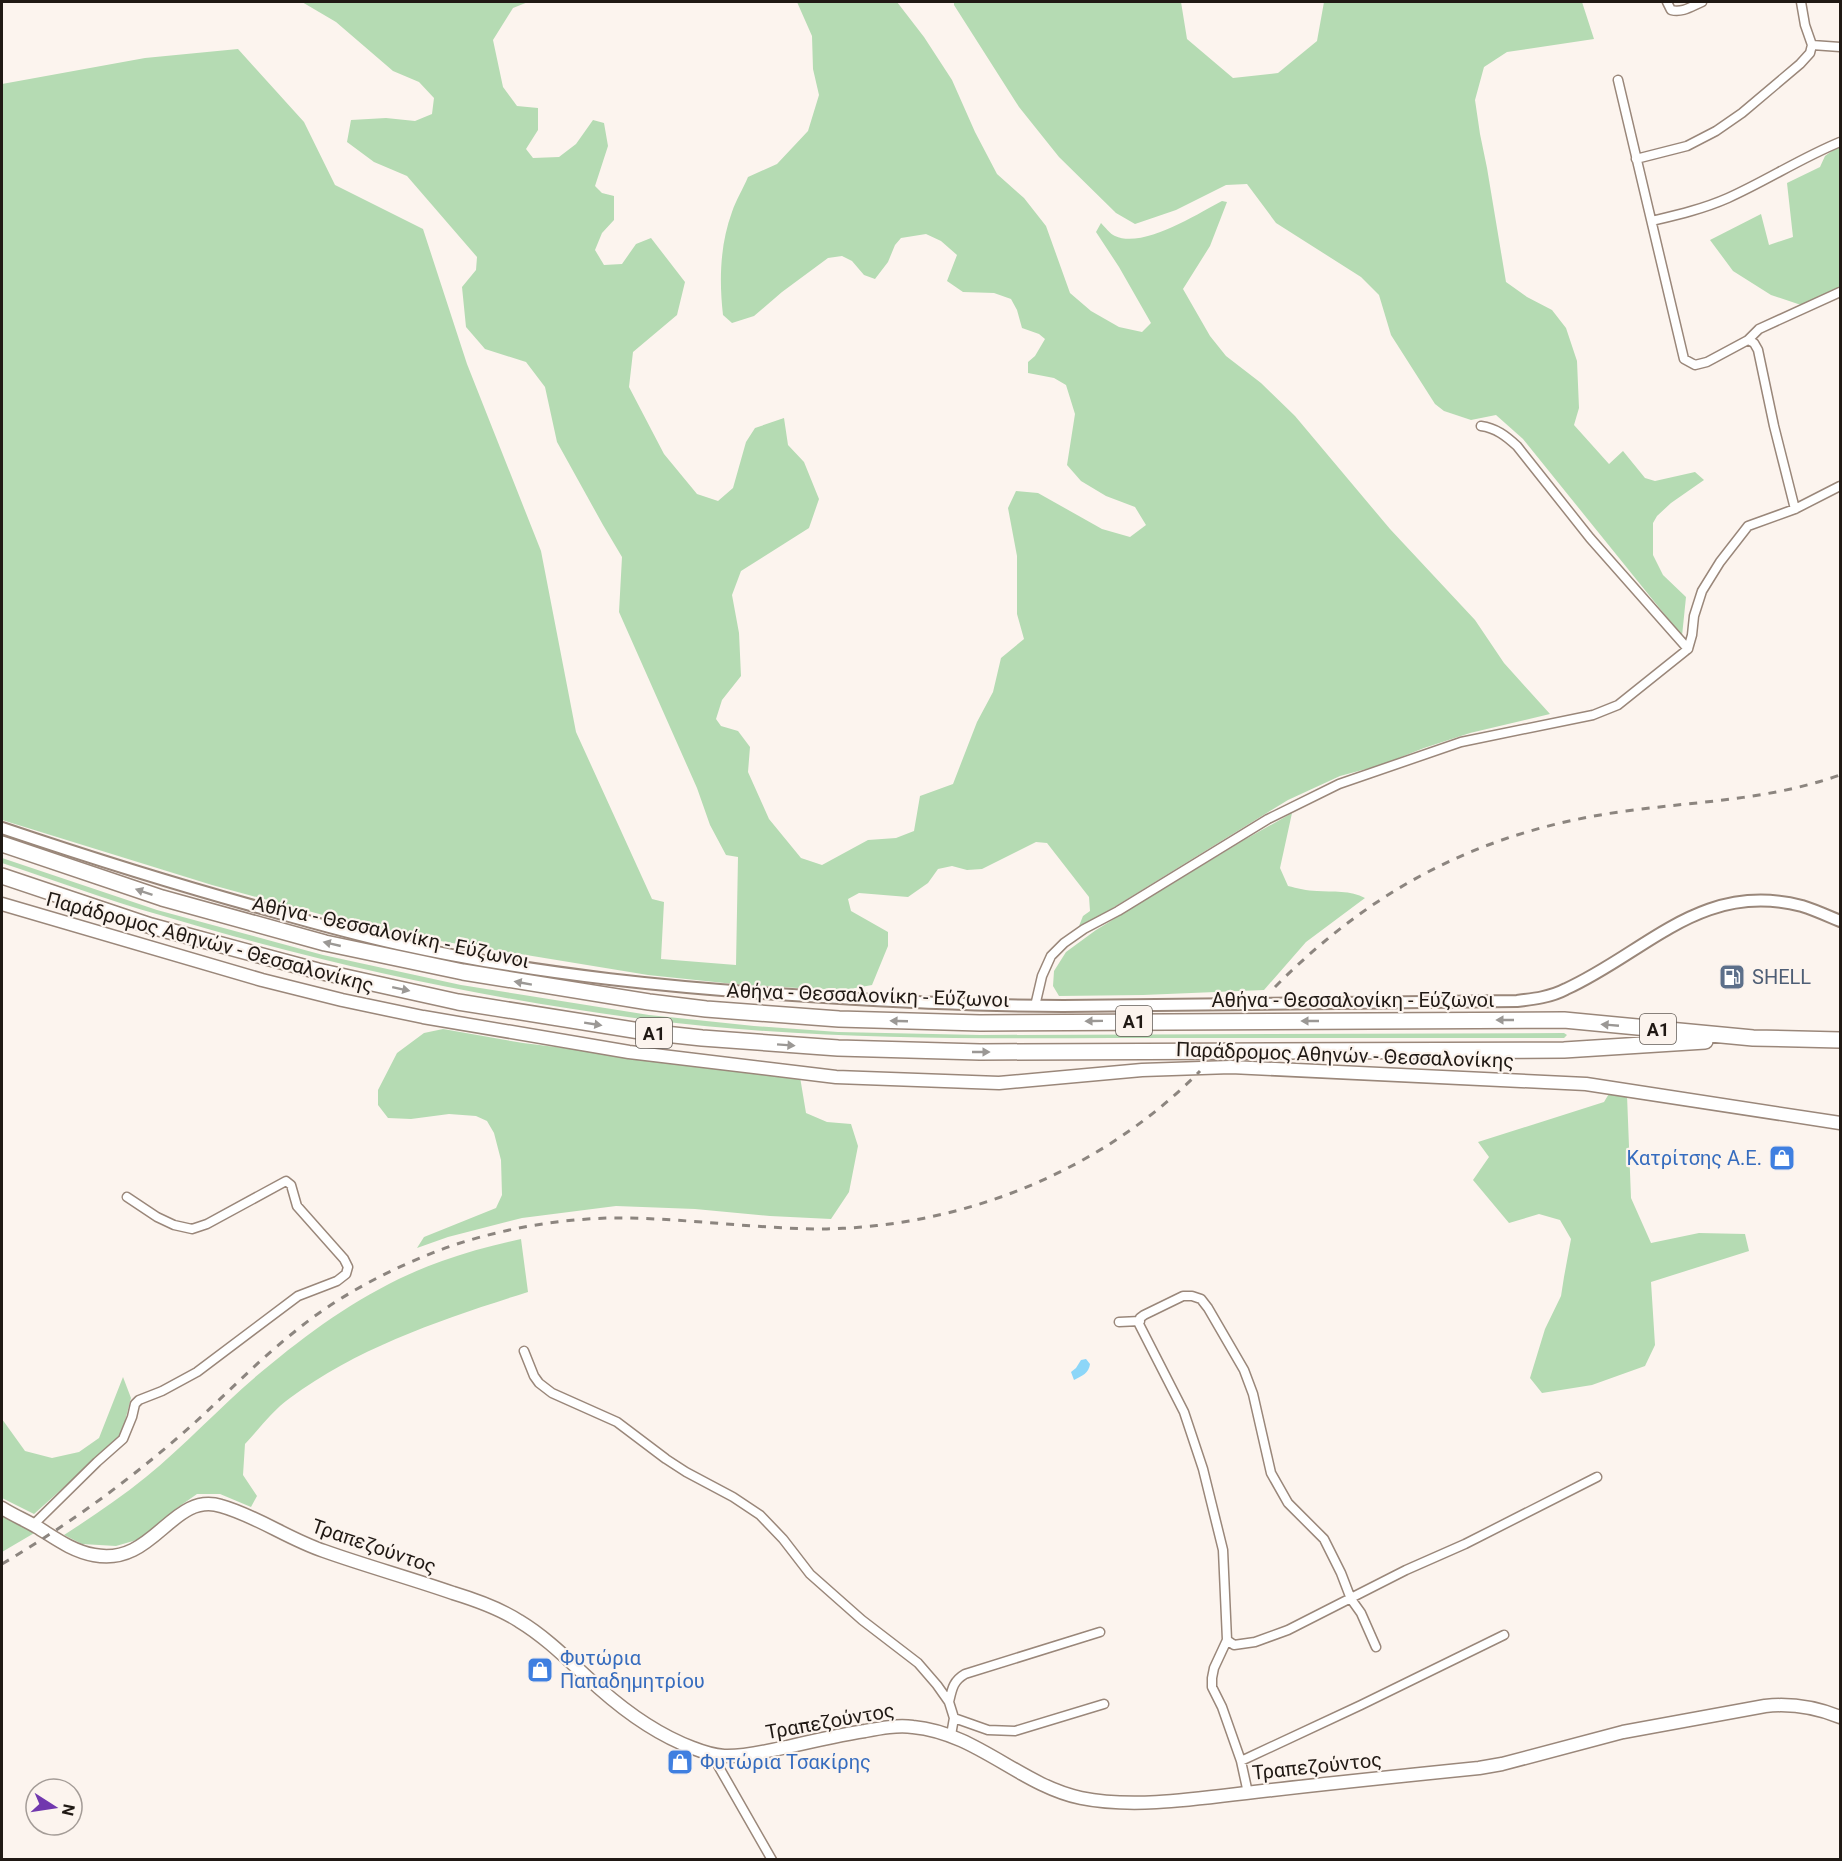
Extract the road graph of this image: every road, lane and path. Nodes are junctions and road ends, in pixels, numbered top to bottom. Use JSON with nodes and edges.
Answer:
{"nodes":[{"id":1,"x":1667,"y":2,"type":"edge"},
{"id":2,"x":1702,"y":2,"type":"edge"},
{"id":3,"x":1801,"y":2,"type":"edge"},
{"id":4,"x":1812,"y":45,"type":"junction"},
{"id":5,"x":1840,"y":47,"type":"edge"},
{"id":6,"x":1618,"y":80,"type":"dead end"},
{"id":7,"x":1840,"y":142,"type":"edge"},
{"id":8,"x":1636,"y":159,"type":"junction"},
{"id":9,"x":1652,"y":221,"type":"junction"},
{"id":10,"x":1840,"y":292,"type":"edge"},
{"id":11,"x":1748,"y":340,"type":"junction"},
{"id":12,"x":1481,"y":426,"type":"dead end"},
{"id":13,"x":1840,"y":486,"type":"edge"},
{"id":14,"x":1795,"y":509,"type":"junction"},
{"id":15,"x":1688,"y":649,"type":"junction"},
{"id":16,"x":2,"y":828,"type":"edge"},
{"id":17,"x":2,"y":844,"type":"edge"},
{"id":18,"x":2,"y":876,"type":"edge"},
{"id":19,"x":2,"y":904,"type":"edge"},
{"id":20,"x":1840,"y":921,"type":"edge"},
{"id":21,"x":1035,"y":1006,"type":"junction"},
{"id":22,"x":1752,"y":1038,"type":"junction"},
{"id":23,"x":1840,"y":1040,"type":"edge"},
{"id":24,"x":1840,"y":1123,"type":"edge"},
{"id":25,"x":127,"y":1197,"type":"dead end"},
{"id":26,"x":1140,"y":1321,"type":"junction"},
{"id":27,"x":1119,"y":1322,"type":"dead end"},
{"id":28,"x":524,"y":1352,"type":"dead end"},
{"id":29,"x":1597,"y":1477,"type":"dead end"},
{"id":30,"x":2,"y":1509,"type":"edge"},
{"id":31,"x":33,"y":1525,"type":"junction"},
{"id":32,"x":1351,"y":1599,"type":"junction"},
{"id":33,"x":1100,"y":1632,"type":"dead end"},
{"id":34,"x":1504,"y":1635,"type":"dead end"},
{"id":35,"x":1227,"y":1641,"type":"junction"},
{"id":36,"x":1376,"y":1647,"type":"dead end"},
{"id":37,"x":950,"y":1702,"type":"junction"},
{"id":38,"x":1104,"y":1704,"type":"dead end"},
{"id":39,"x":1840,"y":1717,"type":"edge"},
{"id":40,"x":954,"y":1718,"type":"junction"},
{"id":41,"x":951,"y":1735,"type":"junction"},
{"id":42,"x":712,"y":1755,"type":"junction"},
{"id":43,"x":1241,"y":1761,"type":"junction"},
{"id":44,"x":1248,"y":1793,"type":"junction"},
{"id":45,"x":772,"y":1860,"type":"edge"}],
"edges":[{"from":1,"to":2,"type":"street"},
{"from":3,"to":4,"type":"street"},
{"from":4,"to":5,"type":"street"},
{"from":4,"to":8,"type":"street"},
{"from":6,"to":8,"type":"street"},
{"from":7,"to":9,"type":"street"},
{"from":8,"to":9,"type":"street"},
{"from":9,"to":11,"type":"street"},
{"from":10,"to":11,"type":"street"},
{"from":11,"to":14,"type":"street"},
{"from":12,"to":15,"type":"street"},
{"from":13,"to":14,"type":"street"},
{"from":14,"to":15,"type":"street"},
{"from":15,"to":21,"type":"street"},
{"from":16,"to":21,"type":"street"},
{"from":22,"to":17,"type":"highway","name":"Αθήνα - Θεσσαλονίκη - Εύζωνοι","number":"Α1","one_way":true},
{"from":18,"to":22,"type":"highway","name":"Αθήνα - Θεσσαλονίκη - Εύζωνοι","number":"Α1","one_way":true},
{"from":19,"to":24,"type":"main road","name":"Παράδρομος Αθηνών - Θεσσαλονίκης"},
{"from":20,"to":21,"type":"street"},
{"from":22,"to":23,"type":"highway","name":"Αθήνα - Θεσσαλονίκη - Εύζωνοι","number":"Α1"},
{"from":25,"to":31,"type":"street"},
{"from":26,"to":27,"type":"street"},
{"from":26,"to":32,"type":"street"},
{"from":26,"to":35,"type":"street"},
{"from":28,"to":37,"type":"street"},
{"from":29,"to":32,"type":"street"},
{"from":30,"to":31,"type":"main road","name":"Τραπεζούντος"},
{"from":31,"to":42,"type":"main road","name":"Τραπεζούντος"},
{"from":32,"to":35,"type":"street"},
{"from":32,"to":36,"type":"street"},
{"from":33,"to":37,"type":"street"},
{"from":34,"to":43,"type":"street"},
{"from":35,"to":43,"type":"street"},
{"from":37,"to":40,"type":"street"},
{"from":38,"to":40,"type":"street"},
{"from":39,"to":44,"type":"main road","name":"Τραπεζούντος"},
{"from":40,"to":41,"type":"street"},
{"from":41,"to":42,"type":"main road","name":"Τραπεζούντος"},
{"from":41,"to":44,"type":"main road","name":"Τραπεζούντος"},
{"from":42,"to":45,"type":"street"},
{"from":43,"to":44,"type":"street"}]}
